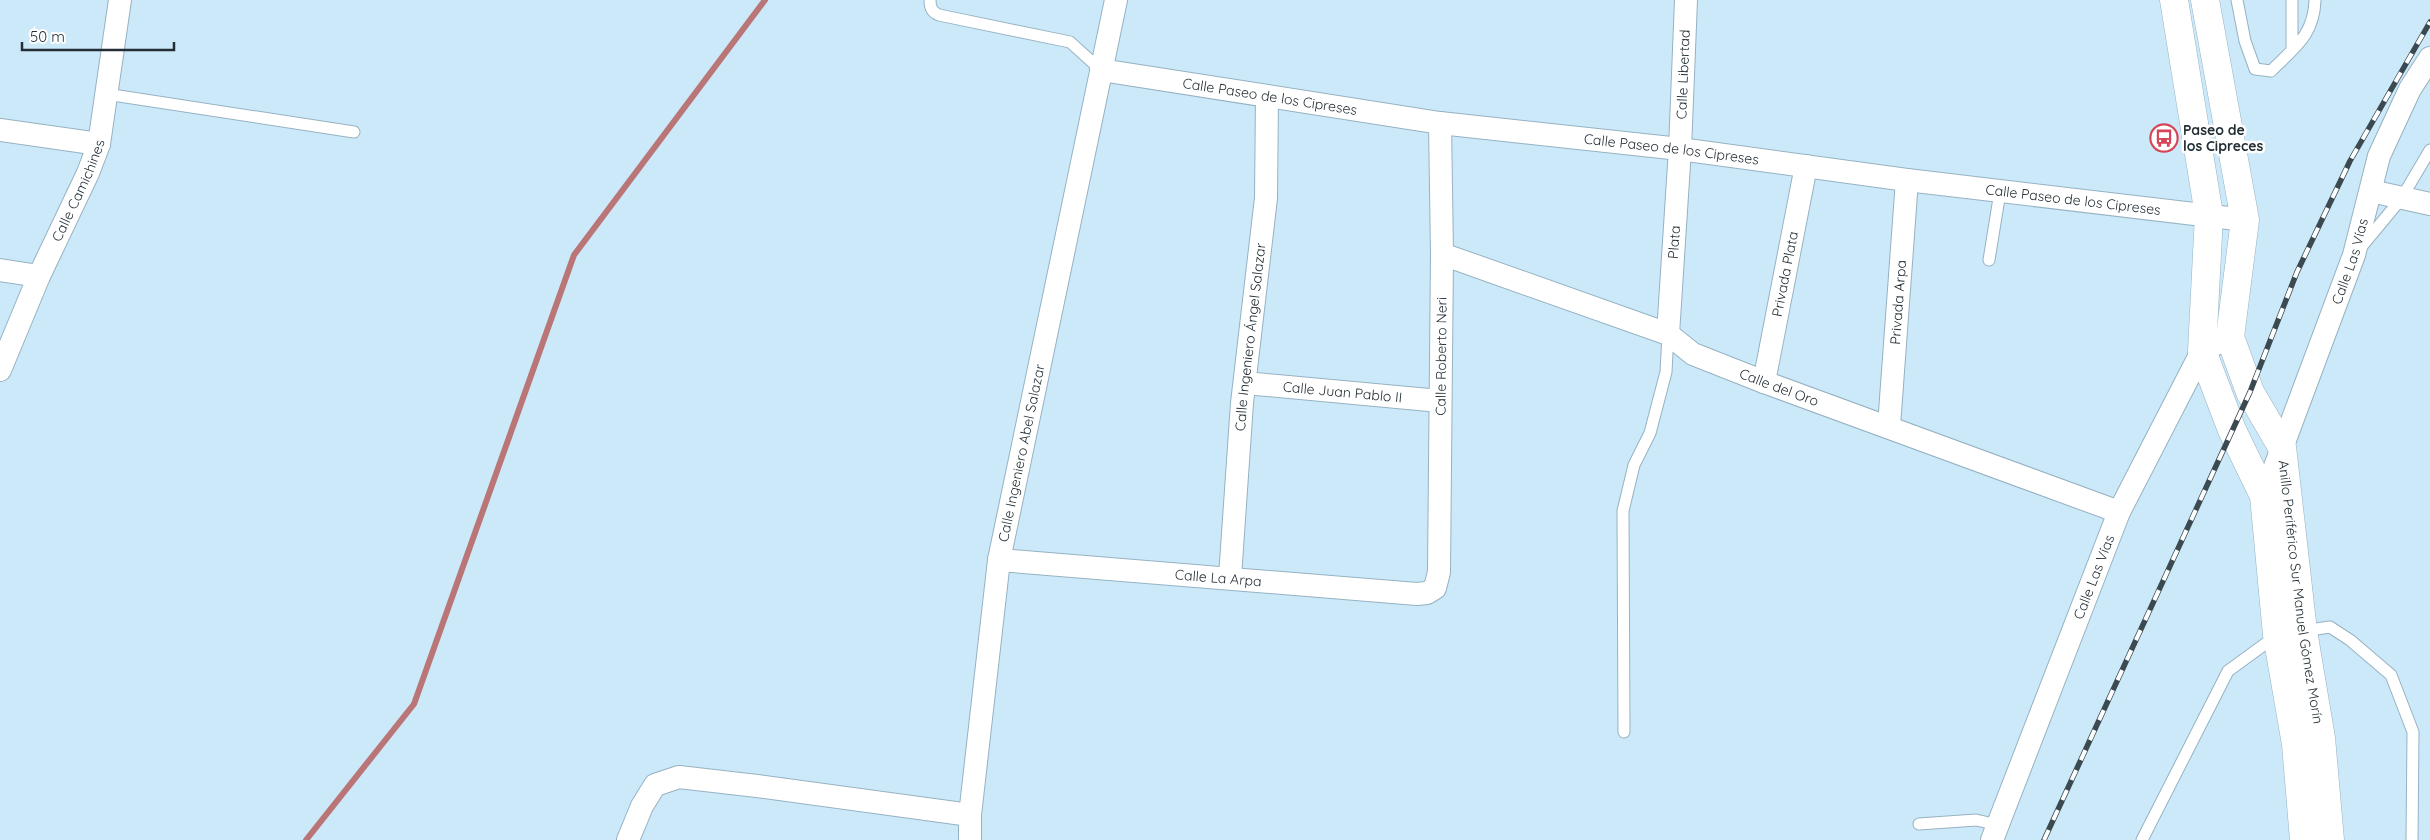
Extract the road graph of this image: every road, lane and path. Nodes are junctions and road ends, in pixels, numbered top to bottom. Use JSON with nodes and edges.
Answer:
{"nodes":[{"id":1,"x":120,"y":0,"type":"edge"},
{"id":2,"x":930,"y":0,"type":"edge"},
{"id":3,"x":1116,"y":0,"type":"edge"},
{"id":4,"x":1686,"y":0,"type":"edge"},
{"id":5,"x":2174,"y":0,"type":"edge"},
{"id":6,"x":2205,"y":0,"type":"edge"},
{"id":7,"x":2237,"y":0,"type":"edge"},
{"id":8,"x":2292,"y":0,"type":"edge"},
{"id":9,"x":2315,"y":0,"type":"edge"},
{"id":10,"x":2292,"y":50,"type":"junction"},
{"id":11,"x":2430,"y":58,"type":"edge"},
{"id":12,"x":1100,"y":70,"type":"junction"},
{"id":13,"x":106,"y":94,"type":"junction"},
{"id":14,"x":1267,"y":96,"type":"junction"},
{"id":15,"x":1440,"y":124,"type":"junction"},
{"id":16,"x":0,"y":130,"type":"edge"},
{"id":17,"x":354,"y":132,"type":"dead end"},
{"id":18,"x":99,"y":144,"type":"junction"},
{"id":19,"x":1680,"y":149,"type":"junction"},
{"id":20,"x":2430,"y":150,"type":"edge"},
{"id":21,"x":1806,"y":166,"type":"junction"},
{"id":22,"x":1907,"y":180,"type":"junction"},
{"id":23,"x":2371,"y":191,"type":"junction"},
{"id":24,"x":2000,"y":192,"type":"junction"},
{"id":25,"x":2401,"y":199,"type":"junction"},
{"id":26,"x":2430,"y":204,"type":"edge"},
{"id":27,"x":2209,"y":216,"type":"junction"},
{"id":28,"x":2245,"y":220,"type":"junction"},
{"id":29,"x":1442,"y":254,"type":"junction"},
{"id":30,"x":2354,"y":255,"type":"junction"},
{"id":31,"x":1989,"y":260,"type":"dead end"},
{"id":32,"x":0,"y":270,"type":"edge"},
{"id":33,"x":39,"y":276,"type":"junction"},
{"id":34,"x":1668,"y":334,"type":"junction"},
{"id":35,"x":2230,"y":337,"type":"junction"},
{"id":36,"x":2202,"y":351,"type":"junction"},
{"id":37,"x":0,"y":370,"type":"edge"},
{"id":38,"x":1764,"y":382,"type":"junction"},
{"id":39,"x":1245,"y":383,"type":"junction"},
{"id":40,"x":1440,"y":401,"type":"junction"},
{"id":41,"x":1889,"y":426,"type":"junction"},
{"id":42,"x":2282,"y":447,"type":"junction"},
{"id":43,"x":2264,"y":496,"type":"junction"},
{"id":44,"x":2119,"y":512,"type":"junction"},
{"id":45,"x":999,"y":560,"type":"junction"},
{"id":46,"x":1230,"y":577,"type":"junction"},
{"id":47,"x":1435,"y":588,"type":"joint"},
{"id":48,"x":2290,"y":633,"type":"junction"},
{"id":49,"x":1624,"y":732,"type":"dead end"},
{"id":50,"x":970,"y":815,"type":"junction"},
{"id":51,"x":1919,"y":824,"type":"dead end"},
{"id":52,"x":1995,"y":833,"type":"edge"},
{"id":53,"x":628,"y":840,"type":"edge"},
{"id":54,"x":970,"y":840,"type":"edge"},
{"id":55,"x":2142,"y":840,"type":"edge"},
{"id":56,"x":2304,"y":840,"type":"edge"},
{"id":57,"x":2330,"y":840,"type":"edge"},
{"id":58,"x":2412,"y":840,"type":"edge"}],
"edges":[{"from":1,"to":13,"type":"street","name":"Calle Camichines"},
{"from":2,"to":12,"type":"lane"},
{"from":3,"to":12,"type":"street","name":"Calle Ingeniero Abel Salazar"},
{"from":4,"to":19,"type":"street","name":"Calle Libertad"},
{"from":5,"to":27,"type":"street","name":"Anillo Periférico Sur Manuel Gómez Morín"},
{"from":6,"to":28,"type":"street","name":"Anillo Periférico Sur Manuel Gómez Morín"},
{"from":7,"to":10,"type":"lane"},
{"from":8,"to":10,"type":"lane"},
{"from":9,"to":10,"type":"lane"},
{"from":11,"to":23,"type":"street","name":"Calle Las Vías"},
{"from":12,"to":14,"type":"street","name":"Calle Paseo de los Cipreses"},
{"from":12,"to":45,"type":"street","name":"Calle Ingeniero Abel Salazar"},
{"from":13,"to":17,"type":"lane"},
{"from":13,"to":18,"type":"street","name":"Calle Camichines"},
{"from":14,"to":15,"type":"street","name":"Calle Paseo de los Cipreses"},
{"from":14,"to":39,"type":"street","name":"Calle Ingeniero Ángel Salazar"},
{"from":15,"to":19,"type":"street","name":"Calle Paseo de los Cipreses"},
{"from":15,"to":29,"type":"street","name":"Calle Roberto Neri"},
{"from":16,"to":18,"type":"street"},
{"from":18,"to":33,"type":"street","name":"Calle Camichines"},
{"from":19,"to":21,"type":"street","name":"Calle Paseo de los Cipreses"},
{"from":19,"to":34,"type":"street","name":"Plata"},
{"from":20,"to":25,"type":"lane"},
{"from":21,"to":22,"type":"street","name":"Calle Paseo de los Cipreses"},
{"from":21,"to":38,"type":"street","name":"Privada Plata"},
{"from":22,"to":24,"type":"street","name":"Calle Paseo de los Cipreses"},
{"from":22,"to":41,"type":"street","name":"Privada Arpa"},
{"from":23,"to":25,"type":"street"},
{"from":23,"to":30,"type":"street","name":"Calle Las Vías"},
{"from":24,"to":27,"type":"street","name":"Calle Paseo de los Cipreses"},
{"from":24,"to":31,"type":"lane"},
{"from":25,"to":26,"type":"street"},
{"from":25,"to":30,"type":"lane"},
{"from":27,"to":28,"type":"street","name":"Calle Paseo de los Cipreses"},
{"from":27,"to":36,"type":"street","name":"Anillo Periférico Sur Manuel Gómez Morín"},
{"from":28,"to":35,"type":"street","name":"Anillo Periférico Sur Manuel Gómez Morín"},
{"from":29,"to":34,"type":"street","name":"Calle del Oro"},
{"from":29,"to":40,"type":"street","name":"Calle Roberto Neri"},
{"from":30,"to":42,"type":"street","name":"Calle Las Vías"},
{"from":32,"to":33,"type":"street"},
{"from":33,"to":37,"type":"street","name":"Calle Camichines"},
{"from":34,"to":38,"type":"street","name":"Calle del Oro"},
{"from":34,"to":49,"type":"lane"},
{"from":35,"to":36,"type":"street"},
{"from":35,"to":42,"type":"street","name":"Anillo Periférico Sur Manuel Gómez Morín"},
{"from":36,"to":43,"type":"street","name":"Anillo Periférico Sur Manuel Gómez Morín"},
{"from":36,"to":44,"type":"street","name":"Calle Las Vías"},
{"from":38,"to":41,"type":"street","name":"Calle del Oro"},
{"from":39,"to":40,"type":"street","name":"Calle Juan Pablo II"},
{"from":39,"to":46,"type":"street","name":"Calle Ingeniero Ángel Salazar"},
{"from":40,"to":47,"type":"street","name":"Calle Roberto Neri"},
{"from":41,"to":44,"type":"street","name":"Calle del Oro"},
{"from":42,"to":43,"type":"street","name":"Calle Las Vías"},
{"from":42,"to":48,"type":"street","name":"Anillo Periférico Sur Manuel Gómez Morín"},
{"from":43,"to":48,"type":"street","name":"Anillo Periférico Sur Manuel Gómez Morín"},
{"from":44,"to":52,"type":"street","name":"Calle Las Vías"},
{"from":45,"to":46,"type":"street","name":"Calle La Arpa"},
{"from":45,"to":50,"type":"street","name":"Calle Ingeniero Abel Salazar"},
{"from":46,"to":47,"type":"street","name":"Calle La Arpa"},
{"from":48,"to":55,"type":"lane"},
{"from":48,"to":56,"type":"street","name":"Anillo Periférico Sur Manuel Gómez Morín"},
{"from":48,"to":57,"type":"street","name":"Anillo Periférico Sur Manuel Gómez Morín"},
{"from":48,"to":58,"type":"lane"},
{"from":50,"to":53,"type":"street"},
{"from":50,"to":54,"type":"street","name":"Calle Ingeniero Abel Salazar"},
{"from":51,"to":52,"type":"lane"}]}
